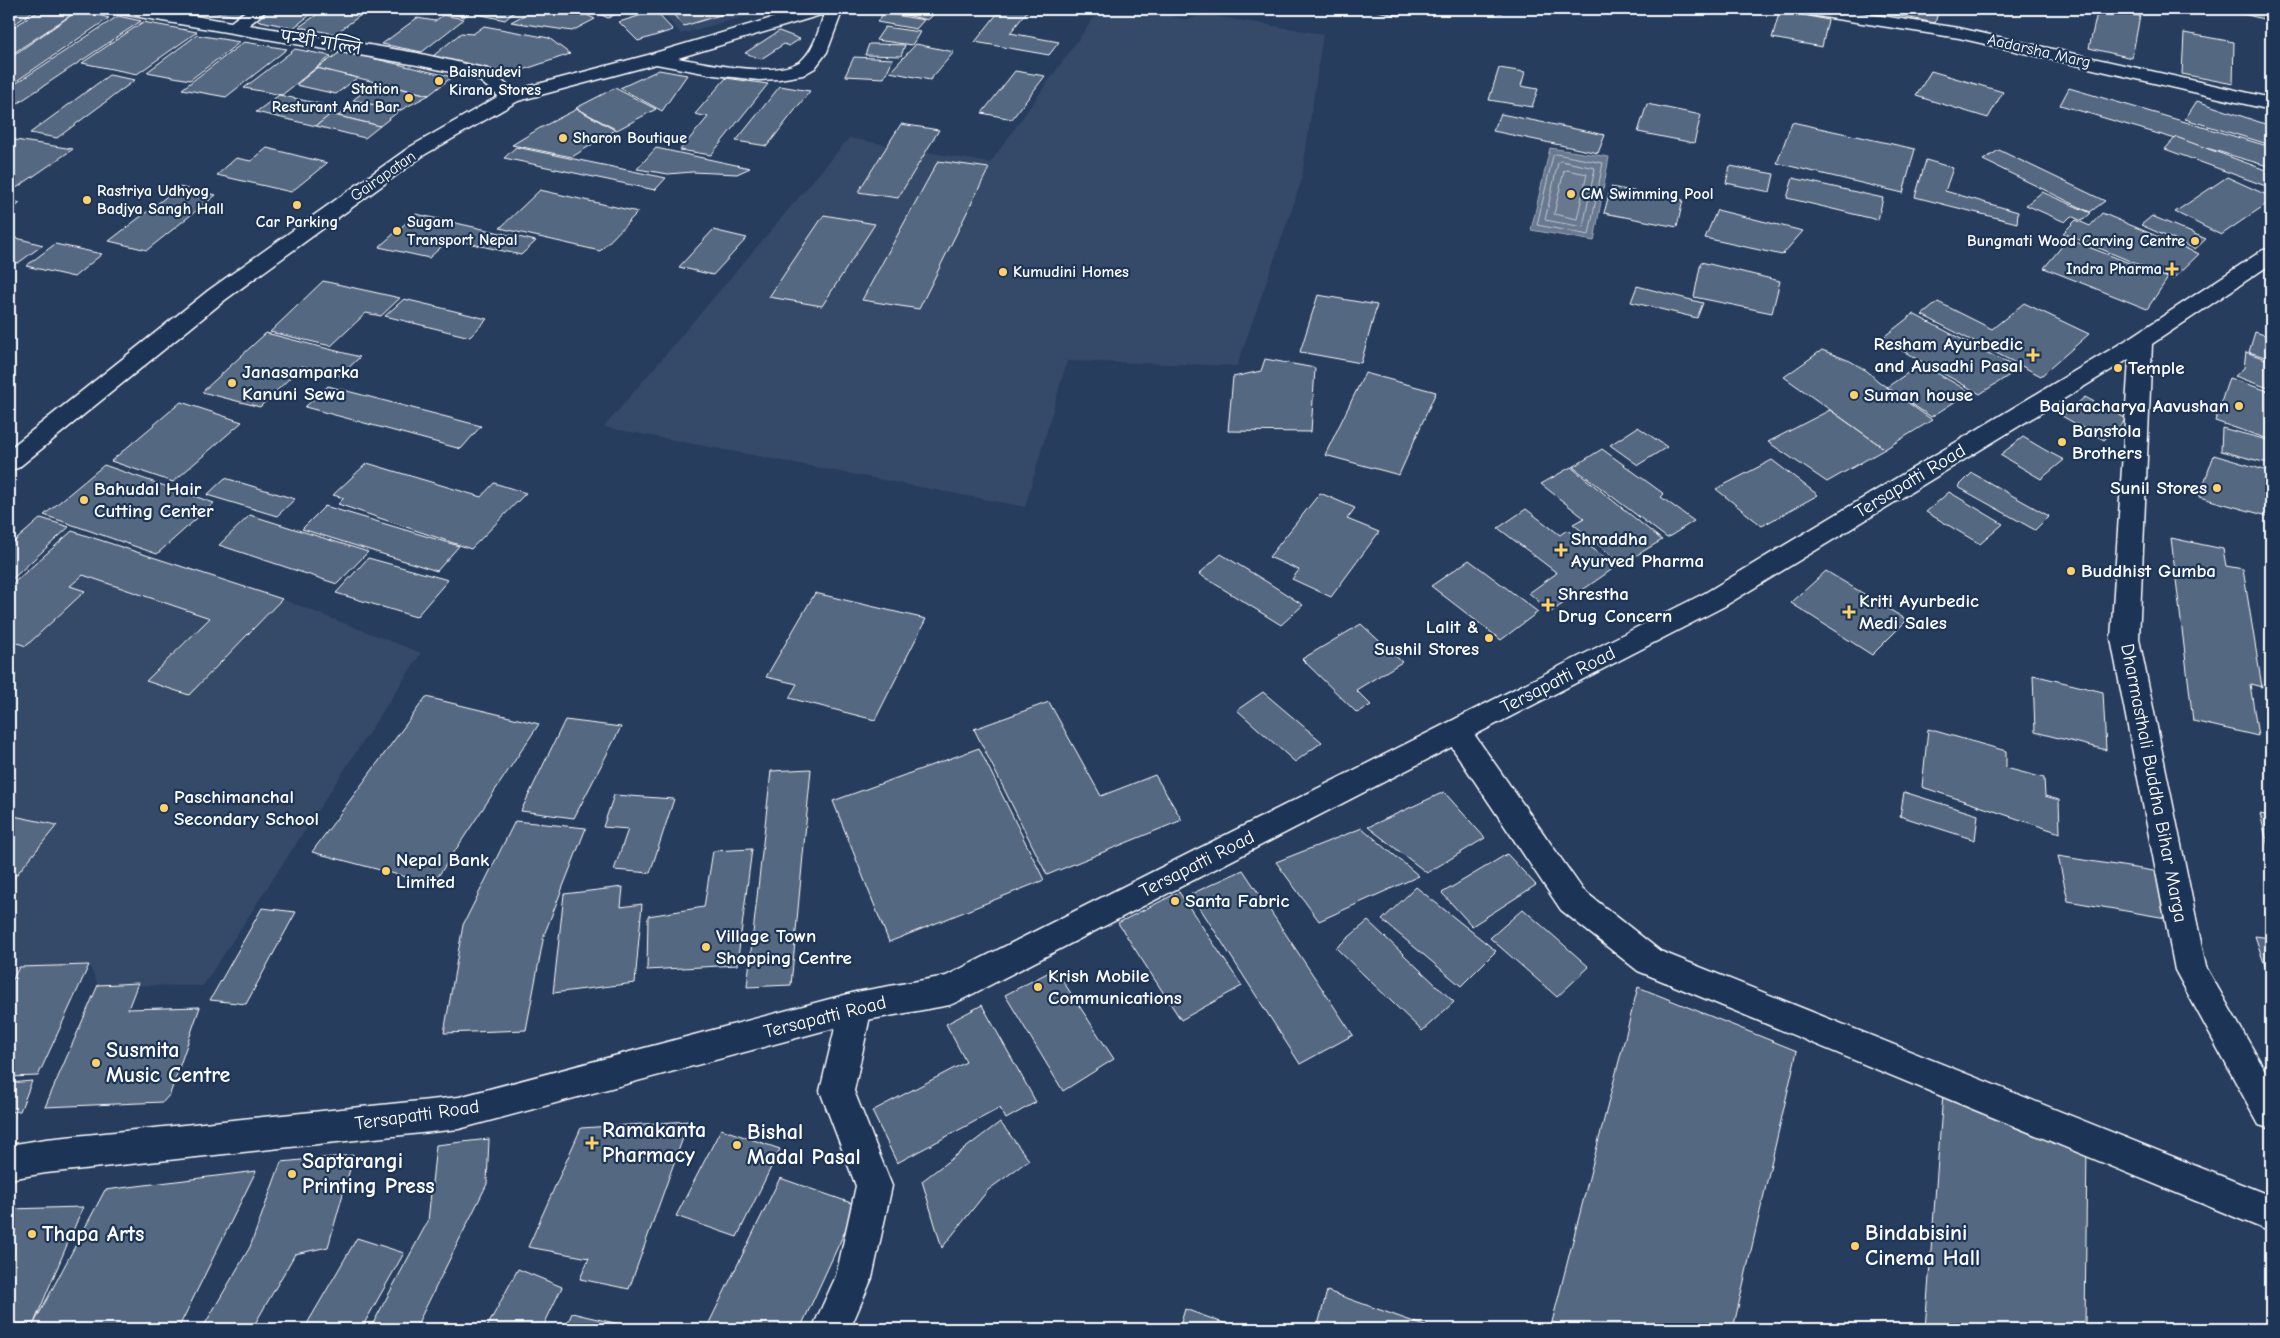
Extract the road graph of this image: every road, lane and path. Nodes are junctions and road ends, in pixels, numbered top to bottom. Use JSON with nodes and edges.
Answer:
{"nodes":[{"id":1,"x":122,"y":9,"type":"edge"},
{"id":2,"x":259,"y":9,"type":"edge"},
{"id":3,"x":820,"y":9,"type":"edge"},
{"id":4,"x":834,"y":9,"type":"edge"},
{"id":5,"x":1804,"y":9,"type":"edge"},
{"id":6,"x":233,"y":29,"type":"junction"},
{"id":7,"x":655,"y":59,"type":"junction"},
{"id":8,"x":511,"y":97,"type":"junction"},
{"id":9,"x":2271,"y":104,"type":"edge"},
{"id":10,"x":2271,"y":255,"type":"edge"},
{"id":11,"x":2141,"y":341,"type":"junction"},
{"id":12,"x":9,"y":462,"type":"edge"},
{"id":13,"x":1457,"y":732,"type":"junction"},
{"id":14,"x":856,"y":1007,"type":"junction"},
{"id":15,"x":2271,"y":1113,"type":"edge"},
{"id":16,"x":9,"y":1162,"type":"edge"},
{"id":17,"x":2271,"y":1214,"type":"edge"},
{"id":18,"x":831,"y":1329,"type":"edge"}],
"edges":[{"from":1,"to":6,"type":"main road","name":"पन्थी गल्लि"},
{"from":2,"to":6,"type":"main road"},
{"from":3,"to":7,"type":"main road","name":"Gairapatan"},
{"from":4,"to":7,"type":"main road"},
{"from":5,"to":9,"type":"main road","name":"Aadarsha Marg"},
{"from":6,"to":8,"type":"main road","name":"पन्थी गल्लि"},
{"from":7,"to":8,"type":"main road","name":"Gairapatan"},
{"from":8,"to":12,"type":"main road","name":"Gairapatan"},
{"from":10,"to":11,"type":"main road","name":"Tersapatti Road"},
{"from":11,"to":13,"type":"main road","name":"Tersapatti Road"},
{"from":11,"to":15,"type":"main road","name":"Dharmasthali Buddha Bihar Marga"},
{"from":13,"to":14,"type":"main road","name":"Tersapatti Road"},
{"from":13,"to":17,"type":"main road"},
{"from":14,"to":16,"type":"main road","name":"Tersapatti Road"},
{"from":14,"to":18,"type":"main road"}]}
